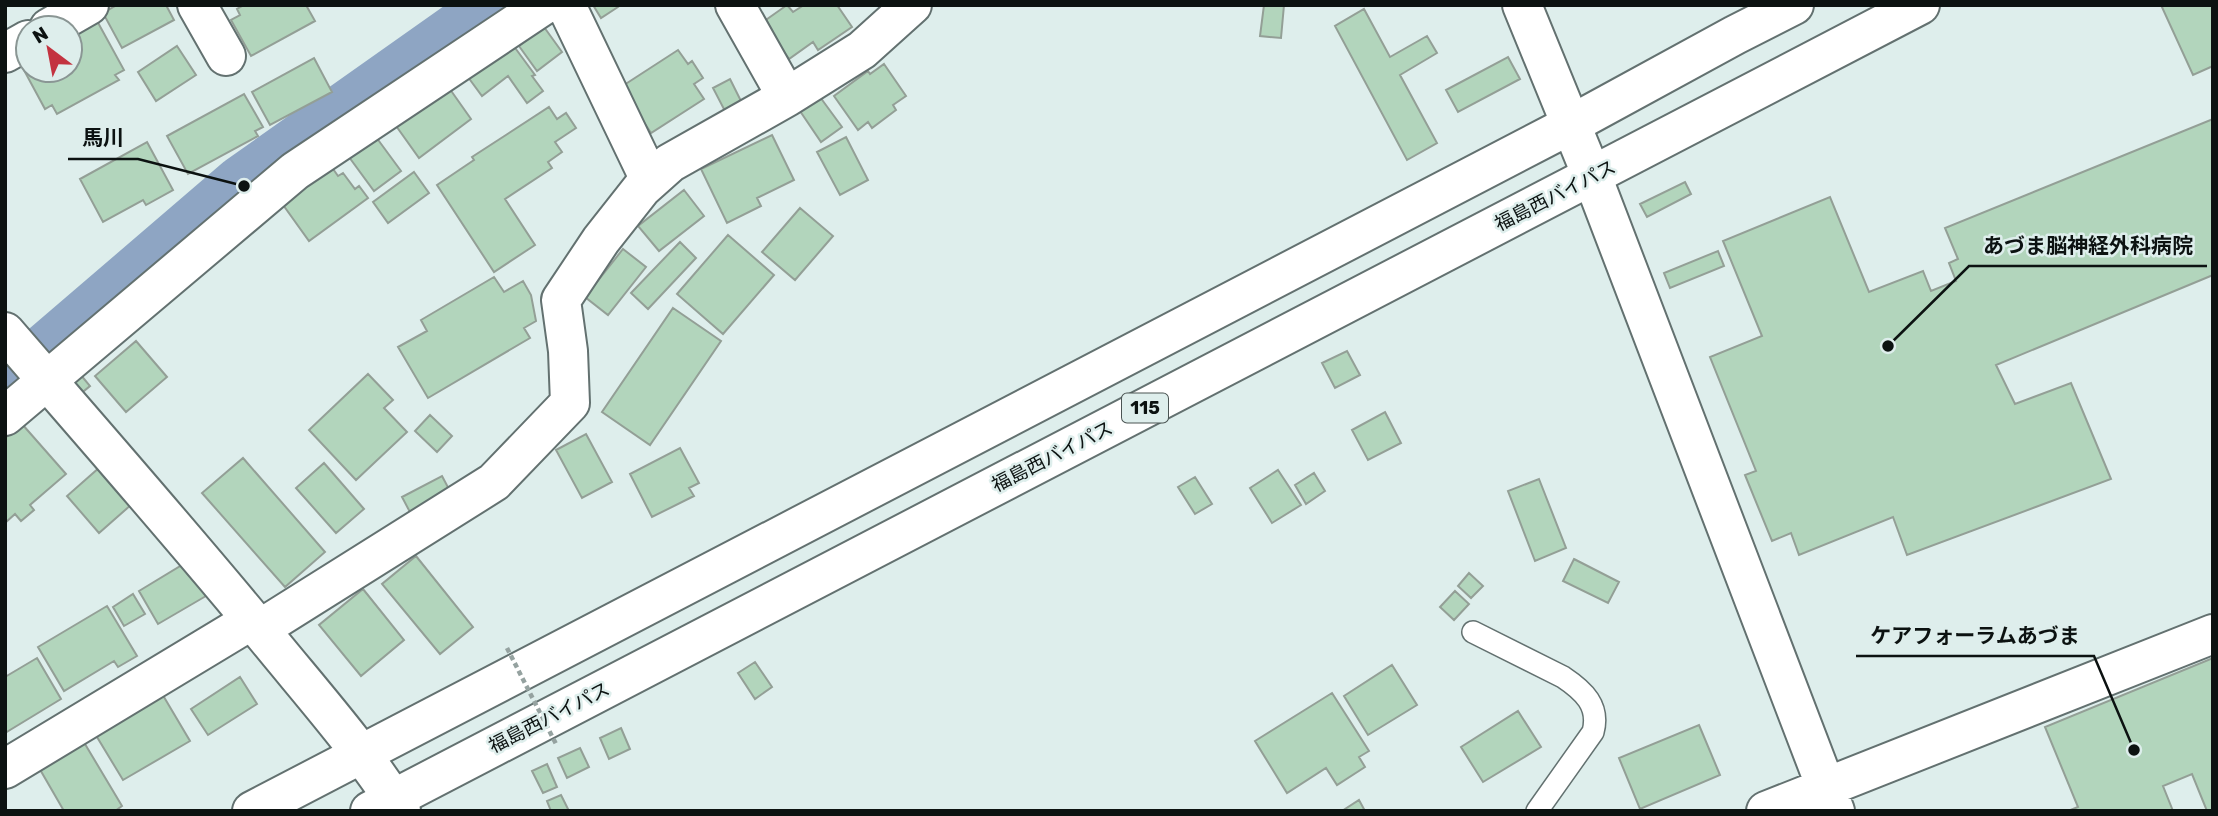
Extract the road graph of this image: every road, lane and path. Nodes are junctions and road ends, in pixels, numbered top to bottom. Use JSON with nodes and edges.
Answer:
{"nodes":[{"id":1,"x":89,"y":5,"type":"edge"},
{"id":2,"x":197,"y":5,"type":"edge"},
{"id":3,"x":544,"y":5,"type":"edge"},
{"id":4,"x":566,"y":5,"type":"edge"},
{"id":5,"x":735,"y":5,"type":"edge"},
{"id":6,"x":912,"y":5,"type":"edge"},
{"id":7,"x":1522,"y":5,"type":"edge"},
{"id":8,"x":1794,"y":5,"type":"edge"},
{"id":9,"x":1920,"y":5,"type":"edge"},
{"id":10,"x":73,"y":14,"type":"edge"},
{"id":11,"x":226,"y":56,"type":"dead end"},
{"id":12,"x":787,"y":97,"type":"junction"},
{"id":13,"x":1570,"y":125,"type":"junction"},
{"id":14,"x":1592,"y":176,"type":"junction"},
{"id":15,"x":650,"y":180,"type":"junction"},
{"id":16,"x":30,"y":360,"type":"edge"},
{"id":17,"x":5,"y":416,"type":"edge"},
{"id":18,"x":256,"y":625,"type":"junction"},
{"id":19,"x":1473,"y":632,"type":"dead end"},
{"id":20,"x":2213,"y":634,"type":"edge"},
{"id":21,"x":507,"y":648,"type":"dead end"},
{"id":22,"x":556,"y":744,"type":"dead end"},
{"id":23,"x":361,"y":753,"type":"junction"},
{"id":24,"x":8,"y":762,"type":"edge"},
{"id":25,"x":1830,"y":799,"type":"edge"},
{"id":26,"x":388,"y":807,"type":"edge"},
{"id":27,"x":252,"y":811,"type":"edge"},
{"id":28,"x":1537,"y":811,"type":"edge"},
{"id":29,"x":1766,"y":811,"type":"edge"}],
"edges":[{"from":1,"to":10,"type":"main road"},
{"from":2,"to":11,"type":"main road"},
{"from":3,"to":16,"type":"main road"},
{"from":4,"to":15,"type":"main road"},
{"from":5,"to":12,"type":"main road"},
{"from":6,"to":12,"type":"main road"},
{"from":7,"to":13,"type":"main road"},
{"from":8,"to":13,"type":"main road"},
{"from":9,"to":14,"type":"main road","name":"福島西バイパス","number":"115"},
{"from":12,"to":15,"type":"main road"},
{"from":13,"to":14,"type":"main road"},
{"from":13,"to":23,"type":"main road"},
{"from":14,"to":25,"type":"main road"},
{"from":14,"to":26,"type":"main road","name":"福島西バイパス","number":"115"},
{"from":15,"to":18,"type":"main road"},
{"from":16,"to":17,"type":"main road"},
{"from":16,"to":18,"type":"main road"},
{"from":18,"to":23,"type":"main road"},
{"from":18,"to":24,"type":"main road"},
{"from":19,"to":28,"type":"lane"},
{"from":20,"to":25,"type":"main road"},
{"from":21,"to":22,"type":"path","bridge":true},
{"from":23,"to":26,"type":"main road"},
{"from":23,"to":27,"type":"main road"},
{"from":25,"to":29,"type":"main road"}]}
